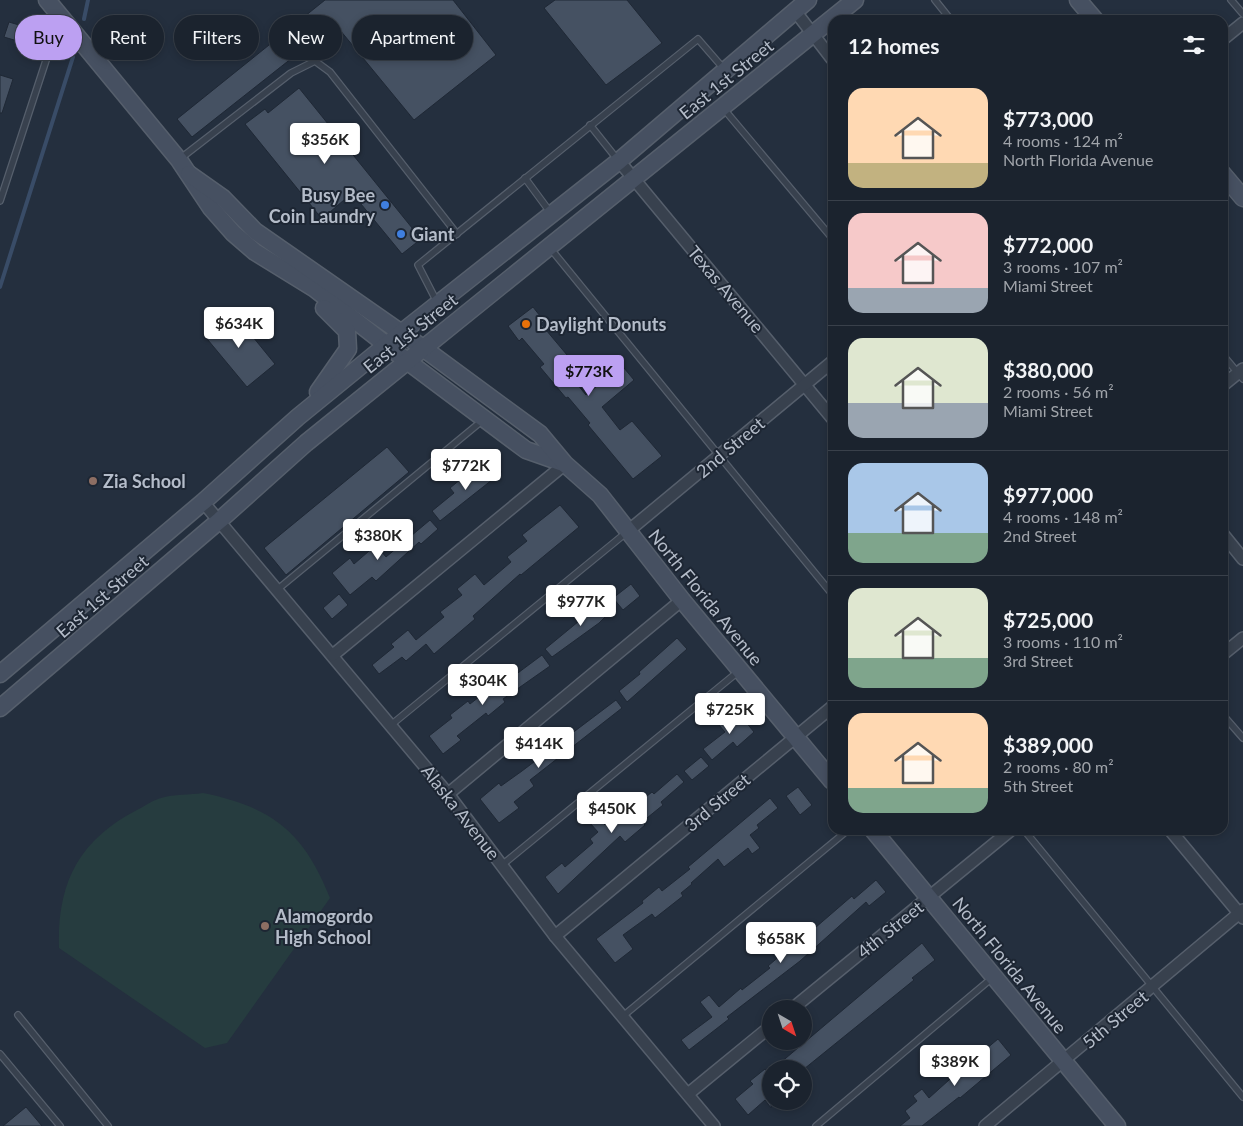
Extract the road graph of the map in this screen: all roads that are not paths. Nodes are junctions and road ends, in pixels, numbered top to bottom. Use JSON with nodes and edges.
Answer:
{"nodes":[{"id":1,"x":47,"y":0,"type":"edge"},
{"id":2,"x":808,"y":0,"type":"edge"},
{"id":3,"x":855,"y":0,"type":"edge"},
{"id":4,"x":935,"y":0,"type":"edge"},
{"id":5,"x":1078,"y":0,"type":"edge"},
{"id":6,"x":1231,"y":0,"type":"edge"},
{"id":7,"x":794,"y":11,"type":"junction"},
{"id":8,"x":1243,"y":14,"type":"edge"},
{"id":9,"x":59,"y":15,"type":"edge"},
{"id":10,"x":836,"y":15,"type":"edge"},
{"id":11,"x":947,"y":15,"type":"edge"},
{"id":12,"x":1091,"y":15,"type":"edge"},
{"id":13,"x":828,"y":21,"type":"edge"},
{"id":14,"x":1243,"y":23,"type":"edge"},
{"id":15,"x":812,"y":34,"type":"junction"},
{"id":16,"x":1228,"y":35,"type":"edge"},
{"id":17,"x":82,"y":42,"type":"edge"},
{"id":18,"x":828,"y":54,"type":"edge"},
{"id":19,"x":46,"y":60,"type":"edge"},
{"id":20,"x":725,"y":70,"type":"junction"},
{"id":21,"x":723,"y":108,"type":"junction"},
{"id":22,"x":590,"y":125,"type":"junction"},
{"id":23,"x":179,"y":160,"type":"junction"},
{"id":24,"x":619,"y":161,"type":"junction"},
{"id":25,"x":190,"y":174,"type":"junction"},
{"id":26,"x":525,"y":178,"type":"junction"},
{"id":27,"x":634,"y":178,"type":"junction"},
{"id":28,"x":1228,"y":180,"type":"edge"},
{"id":29,"x":1243,"y":198,"type":"edge"},
{"id":30,"x":0,"y":201,"type":"edge"},
{"id":31,"x":552,"y":214,"type":"junction"},
{"id":32,"x":828,"y":233,"type":"edge"},
{"id":33,"x":457,"y":234,"type":"junction"},
{"id":34,"x":549,"y":246,"type":"junction"},
{"id":35,"x":255,"y":252,"type":"junction"},
{"id":36,"x":438,"y":304,"type":"junction"},
{"id":37,"x":401,"y":332,"type":"junction"},
{"id":38,"x":386,"y":345,"type":"junction"},
{"id":39,"x":424,"y":348,"type":"junction"},
{"id":40,"x":1228,"y":360,"type":"edge"},
{"id":41,"x":407,"y":361,"type":"junction"},
{"id":42,"x":828,"y":365,"type":"edge"},
{"id":43,"x":1241,"y":374,"type":"edge"},
{"id":44,"x":1228,"y":382,"type":"edge"},
{"id":45,"x":805,"y":385,"type":"junction"},
{"id":46,"x":828,"y":413,"type":"edge"},
{"id":47,"x":298,"y":417,"type":"junction"},
{"id":48,"x":484,"y":418,"type":"junction"},
{"id":49,"x":720,"y":455,"type":"junction"},
{"id":50,"x":565,"y":464,"type":"junction"},
{"id":51,"x":203,"y":502,"type":"junction"},
{"id":52,"x":220,"y":520,"type":"junction"},
{"id":53,"x":628,"y":532,"type":"junction"},
{"id":54,"x":1228,"y":540,"type":"edge"},
{"id":55,"x":1243,"y":559,"type":"edge"},
{"id":56,"x":278,"y":589,"type":"junction"},
{"id":57,"x":828,"y":589,"type":"edge"},
{"id":58,"x":682,"y":600,"type":"junction"},
{"id":59,"x":1243,"y":638,"type":"edge"},
{"id":60,"x":1228,"y":650,"type":"edge"},
{"id":61,"x":333,"y":655,"type":"junction"},
{"id":62,"x":740,"y":670,"type":"junction"},
{"id":63,"x":0,"y":674,"type":"edge"},
{"id":64,"x":0,"y":708,"type":"edge"},
{"id":65,"x":828,"y":710,"type":"edge"},
{"id":66,"x":1228,"y":721,"type":"edge"},
{"id":67,"x":391,"y":725,"type":"junction"},
{"id":68,"x":796,"y":737,"type":"junction"},
{"id":69,"x":1243,"y":738,"type":"edge"},
{"id":70,"x":828,"y":776,"type":"edge"},
{"id":71,"x":448,"y":794,"type":"junction"},
{"id":72,"x":842,"y":835,"type":"edge"},
{"id":73,"x":877,"y":835,"type":"edge"},
{"id":74,"x":1005,"y":835,"type":"edge"},
{"id":75,"x":1028,"y":835,"type":"edge"},
{"id":76,"x":1174,"y":835,"type":"edge"},
{"id":77,"x":502,"y":865,"type":"junction"},
{"id":78,"x":928,"y":897,"type":"junction"},
{"id":79,"x":1242,"y":914,"type":"edge"},
{"id":80,"x":555,"y":936,"type":"junction"},
{"id":81,"x":994,"y":977,"type":"junction"},
{"id":82,"x":1151,"y":988,"type":"junction"},
{"id":83,"x":803,"y":1000,"type":"edge"},
{"id":84,"x":18,"y":1015,"type":"dead end"},
{"id":85,"x":623,"y":1016,"type":"junction"},
{"id":86,"x":762,"y":1033,"type":"edge"},
{"id":87,"x":0,"y":1054,"type":"edge"},
{"id":88,"x":1064,"y":1062,"type":"junction"},
{"id":89,"x":688,"y":1094,"type":"junction"},
{"id":90,"x":1243,"y":1098,"type":"edge"},
{"id":91,"x":60,"y":1126,"type":"edge"},
{"id":92,"x":108,"y":1126,"type":"edge"},
{"id":93,"x":714,"y":1126,"type":"edge"},
{"id":94,"x":816,"y":1126,"type":"edge"},
{"id":95,"x":985,"y":1126,"type":"edge"},
{"id":96,"x":1117,"y":1126,"type":"edge"}],
"edges":[{"from":1,"to":9,"type":"main road"},
{"from":2,"to":7,"type":"main road","name":"East 1st Street"},
{"from":3,"to":10,"type":"main road","name":"East 1st Street"},
{"from":4,"to":11,"type":"lane"},
{"from":5,"to":12,"type":"main road"},
{"from":6,"to":8,"type":"lane"},
{"from":7,"to":15,"type":"street"},
{"from":7,"to":20,"type":"main road","name":"East 1st Street"},
{"from":13,"to":15,"type":"main road","name":"East 1st Street"},
{"from":14,"to":16,"type":"street"},
{"from":15,"to":18,"type":"street"},
{"from":15,"to":21,"type":"main road","name":"East 1st Street"},
{"from":17,"to":23,"type":"main road"},
{"from":19,"to":30,"type":"lane"},
{"from":20,"to":22,"type":"lane"},
{"from":20,"to":24,"type":"main road","name":"East 1st Street"},
{"from":21,"to":27,"type":"main road","name":"East 1st Street"},
{"from":21,"to":32,"type":"lane"},
{"from":22,"to":24,"type":"lane"},
{"from":22,"to":26,"type":"lane"},
{"from":23,"to":25,"type":"main road"},
{"from":23,"to":33,"type":"lane"},
{"from":24,"to":27,"type":"street","name":"Texas Avenue"},
{"from":24,"to":31,"type":"main road","name":"East 1st Street"},
{"from":25,"to":35,"type":"main road"},
{"from":25,"to":37,"type":"main road","name":"North Florida Avenue"},
{"from":26,"to":31,"type":"lane"},
{"from":26,"to":33,"type":"lane"},
{"from":27,"to":34,"type":"main road","name":"East 1st Street"},
{"from":27,"to":45,"type":"street","name":"Texas Avenue"},
{"from":28,"to":29,"type":"main road"},
{"from":31,"to":36,"type":"main road","name":"East 1st Street"},
{"from":33,"to":36,"type":"lane"},
{"from":34,"to":39,"type":"main road","name":"East 1st Street"},
{"from":34,"to":49,"type":"lane"},
{"from":35,"to":38,"type":"main road","name":"North Florida Avenue"},
{"from":35,"to":47,"type":"main road"},
{"from":36,"to":37,"type":"main road","name":"East 1st Street"},
{"from":37,"to":38,"type":"main road","name":"East 1st Street"},
{"from":37,"to":39,"type":"main road","name":"North Florida Avenue"},
{"from":38,"to":41,"type":"main road","name":"North Florida Avenue"},
{"from":38,"to":47,"type":"main road","name":"East 1st Street"},
{"from":39,"to":41,"type":"main road","name":"East 1st Street"},
{"from":39,"to":50,"type":"main road","name":"North Florida Avenue"},
{"from":40,"to":43,"type":"lane"},
{"from":41,"to":48,"type":"main road","name":"North Florida Avenue"},
{"from":41,"to":52,"type":"main road","name":"East 1st Street"},
{"from":42,"to":45,"type":"street","name":"2nd Street"},
{"from":43,"to":44,"type":"street"},
{"from":45,"to":46,"type":"street","name":"Texas Avenue"},
{"from":45,"to":49,"type":"street","name":"2nd Street"},
{"from":47,"to":51,"type":"main road","name":"East 1st Street"},
{"from":48,"to":50,"type":"main road","name":"North Florida Avenue"},
{"from":48,"to":56,"type":"lane"},
{"from":49,"to":53,"type":"street","name":"2nd Street"},
{"from":49,"to":57,"type":"lane"},
{"from":50,"to":53,"type":"main road","name":"North Florida Avenue"},
{"from":50,"to":61,"type":"street"},
{"from":51,"to":52,"type":"street","name":"Alaska Avenue"},
{"from":51,"to":63,"type":"main road","name":"East 1st Street"},
{"from":52,"to":56,"type":"street","name":"Alaska Avenue"},
{"from":52,"to":64,"type":"main road","name":"East 1st Street"},
{"from":53,"to":58,"type":"main road","name":"North Florida Avenue"},
{"from":53,"to":67,"type":"lane"},
{"from":54,"to":55,"type":"street"},
{"from":56,"to":61,"type":"street","name":"Alaska Avenue"},
{"from":58,"to":62,"type":"main road","name":"North Florida Avenue"},
{"from":58,"to":71,"type":"street"},
{"from":59,"to":60,"type":"street"},
{"from":61,"to":67,"type":"street","name":"Alaska Avenue"},
{"from":62,"to":68,"type":"main road","name":"North Florida Avenue"},
{"from":62,"to":77,"type":"lane"},
{"from":65,"to":68,"type":"street","name":"3rd Street"},
{"from":66,"to":69,"type":"lane"},
{"from":67,"to":71,"type":"street","name":"Alaska Avenue"},
{"from":68,"to":70,"type":"main road","name":"North Florida Avenue"},
{"from":68,"to":80,"type":"street","name":"3rd Street"},
{"from":71,"to":77,"type":"street","name":"Alaska Avenue"},
{"from":72,"to":85,"type":"lane"},
{"from":73,"to":78,"type":"main road","name":"North Florida Avenue"},
{"from":74,"to":78,"type":"street","name":"4th Street"},
{"from":75,"to":82,"type":"lane"},
{"from":76,"to":79,"type":"street"},
{"from":77,"to":80,"type":"street","name":"Alaska Avenue"},
{"from":78,"to":81,"type":"main road","name":"North Florida Avenue"},
{"from":78,"to":83,"type":"street","name":"4th Street"},
{"from":79,"to":82,"type":"street","name":"5th Street"},
{"from":80,"to":85,"type":"street","name":"Alaska Avenue"},
{"from":81,"to":88,"type":"main road","name":"North Florida Avenue"},
{"from":81,"to":94,"type":"lane"},
{"from":82,"to":88,"type":"street","name":"5th Street"},
{"from":82,"to":90,"type":"lane"},
{"from":84,"to":92,"type":"lane"},
{"from":85,"to":89,"type":"street","name":"Alaska Avenue"},
{"from":86,"to":89,"type":"street"},
{"from":87,"to":91,"type":"lane"},
{"from":88,"to":95,"type":"street","name":"5th Street"},
{"from":88,"to":96,"type":"main road","name":"North Florida Avenue"},
{"from":89,"to":93,"type":"street","name":"Alaska Avenue"}]}
